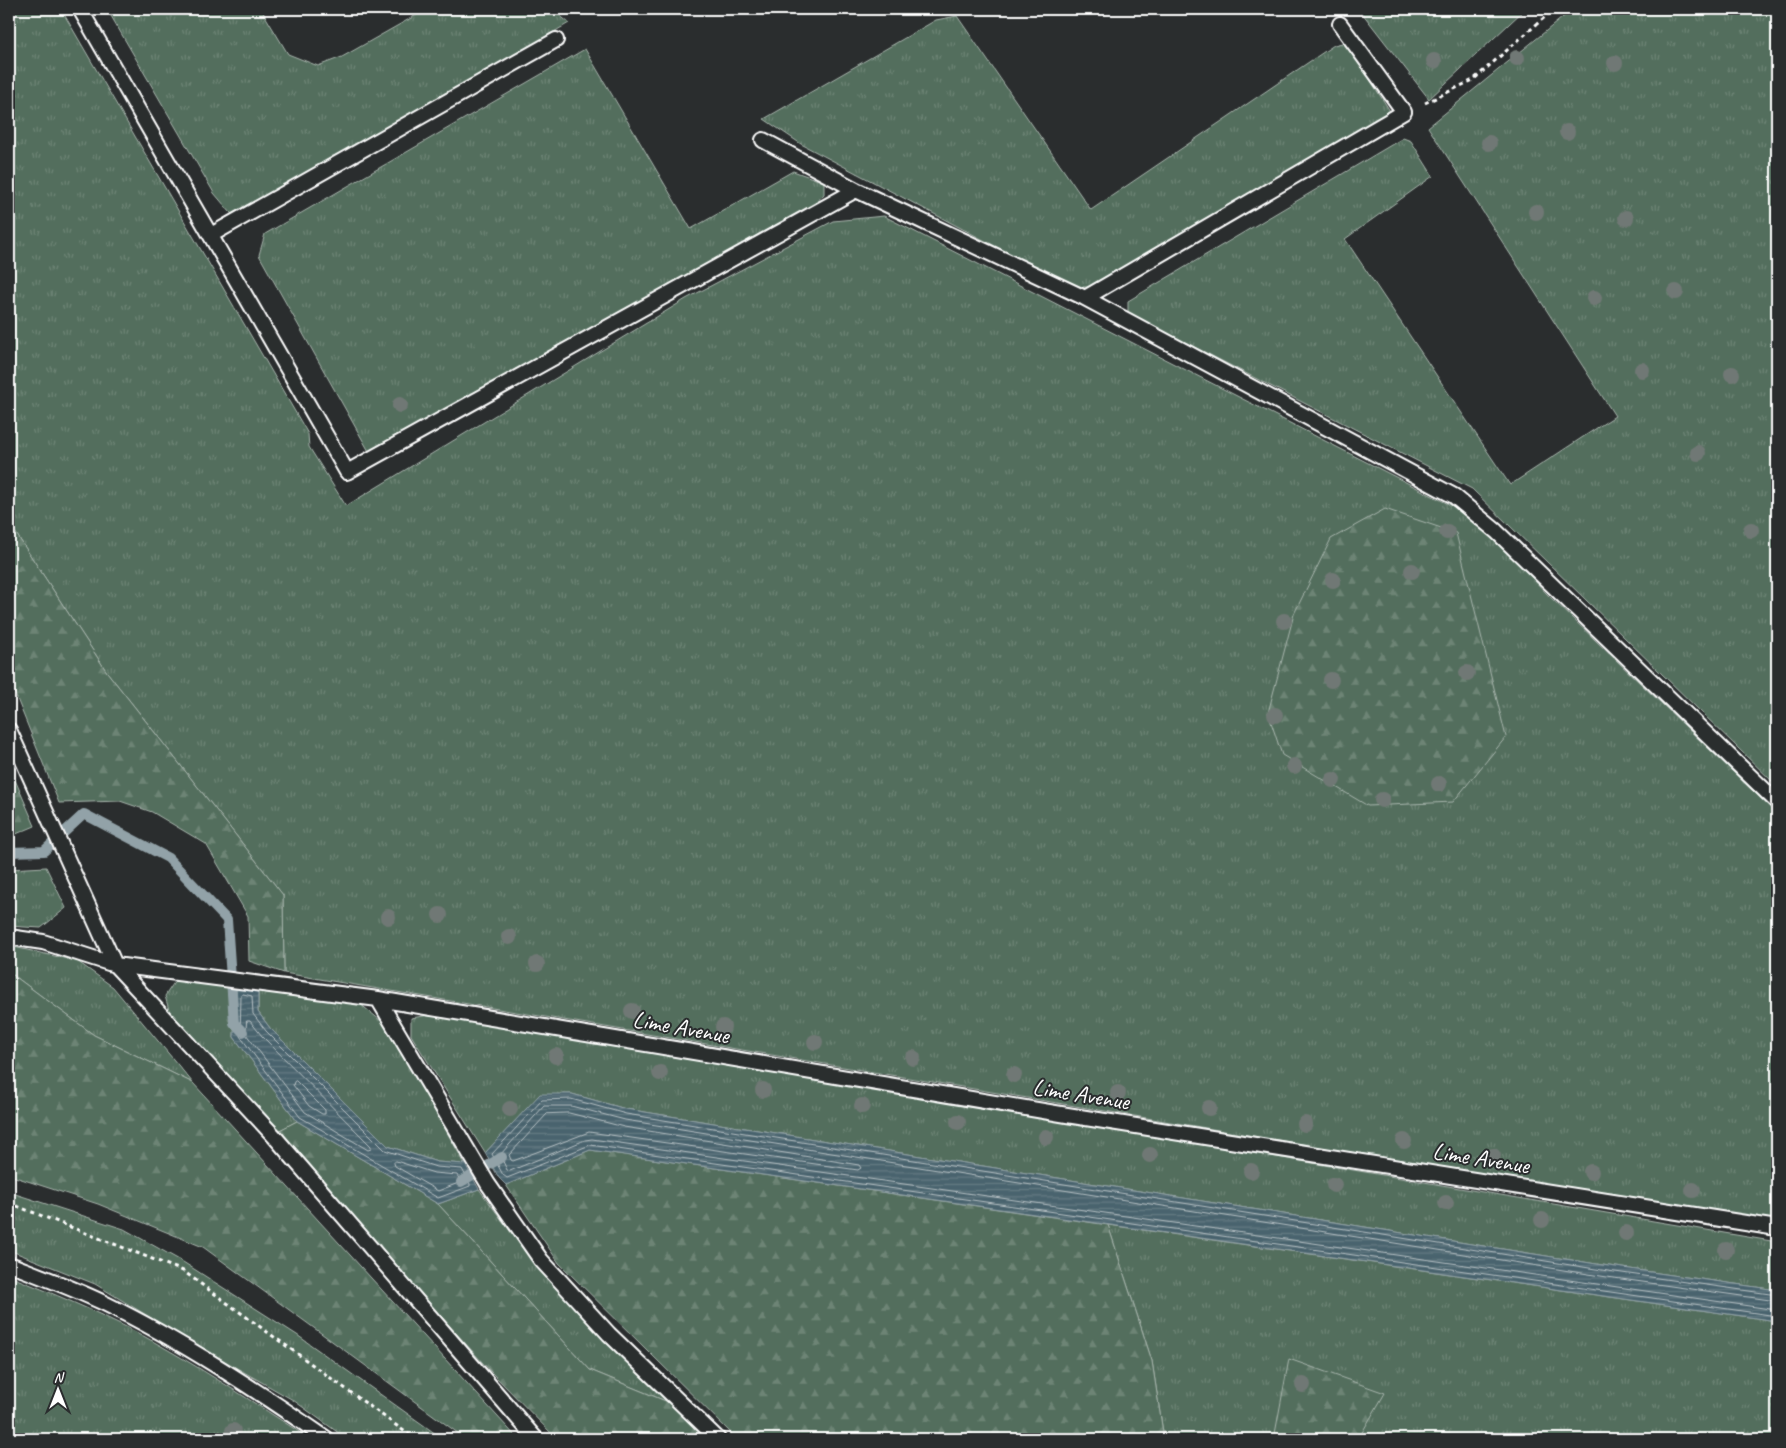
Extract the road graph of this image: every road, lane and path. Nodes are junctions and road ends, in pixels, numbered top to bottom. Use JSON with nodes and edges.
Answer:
{"nodes":[{"id":1,"x":80,"y":9,"type":"edge"},
{"id":2,"x":1554,"y":9,"type":"edge"},
{"id":3,"x":1340,"y":24,"type":"dead end"},
{"id":4,"x":556,"y":40,"type":"dead end"},
{"id":5,"x":1404,"y":112,"type":"junction"},
{"id":6,"x":763,"y":140,"type":"dead end"},
{"id":7,"x":856,"y":190,"type":"junction"},
{"id":8,"x":211,"y":236,"type":"junction"},
{"id":9,"x":1084,"y":298,"type":"junction"},
{"id":10,"x":9,"y":730,"type":"edge"},
{"id":11,"x":1777,"y":802,"type":"edge"},
{"id":12,"x":9,"y":937,"type":"edge"},
{"id":13,"x":115,"y":965,"type":"junction"},
{"id":14,"x":378,"y":999,"type":"junction"},
{"id":15,"x":9,"y":1203,"type":"edge"},
{"id":16,"x":1777,"y":1228,"type":"edge"},
{"id":17,"x":9,"y":1264,"type":"edge"},
{"id":18,"x":327,"y":1439,"type":"edge"},
{"id":19,"x":415,"y":1439,"type":"edge"},
{"id":20,"x":536,"y":1439,"type":"edge"},
{"id":21,"x":718,"y":1439,"type":"edge"}],
"edges":[{"from":1,"to":8,"type":"lane"},
{"from":2,"to":5,"type":"path"},
{"from":3,"to":5,"type":"lane"},
{"from":4,"to":8,"type":"lane"},
{"from":5,"to":9,"type":"lane"},
{"from":6,"to":7,"type":"lane"},
{"from":7,"to":8,"type":"lane"},
{"from":7,"to":9,"type":"lane"},
{"from":9,"to":11,"type":"lane"},
{"from":10,"to":13,"type":"lane"},
{"from":12,"to":13,"type":"lane","name":"Lime Avenue"},
{"from":13,"to":14,"type":"lane","name":"Lime Avenue"},
{"from":13,"to":20,"type":"lane"},
{"from":14,"to":16,"type":"lane","name":"Lime Avenue"},
{"from":14,"to":21,"type":"lane"},
{"from":15,"to":19,"type":"path"},
{"from":17,"to":18,"type":"lane"}]}
